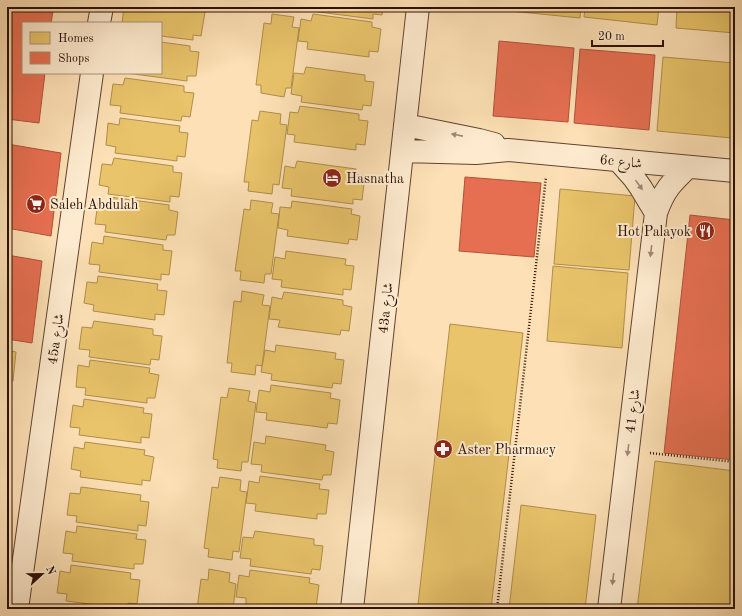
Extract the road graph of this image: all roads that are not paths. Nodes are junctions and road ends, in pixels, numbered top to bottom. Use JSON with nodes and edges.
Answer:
{"nodes":[{"id":1,"x":102,"y":7,"type":"edge"},
{"id":2,"x":418,"y":7,"type":"edge"},
{"id":3,"x":99,"y":22,"type":"edge"},
{"id":4,"x":92,"y":74,"type":"edge"},
{"id":5,"x":405,"y":125,"type":"junction"},
{"id":6,"x":508,"y":150,"type":"junction"},
{"id":7,"x":402,"y":151,"type":"junction"},
{"id":8,"x":618,"y":160,"type":"junction"},
{"id":9,"x":688,"y":167,"type":"junction"},
{"id":10,"x":735,"y":171,"type":"edge"},
{"id":11,"x":656,"y":212,"type":"junction"},
{"id":12,"x":14,"y":607,"type":"edge"},
{"id":13,"x":352,"y":609,"type":"edge"},
{"id":14,"x":610,"y":609,"type":"edge"}],
"edges":[{"from":1,"to":3,"type":"street"},
{"from":2,"to":5,"type":"street","name":"43a شارع"},
{"from":4,"to":12,"type":"street","name":"45a شارع"},
{"from":6,"to":5,"type":"street","name":"6c شارع","one_way":true},
{"from":5,"to":7,"type":"street","name":"43a شارع"},
{"from":6,"to":7,"type":"street","name":"6c شارع"},
{"from":6,"to":8,"type":"street","name":"6c شارع"},
{"from":7,"to":13,"type":"street","name":"43a شارع"},
{"from":8,"to":9,"type":"street","name":"6c شارع"},
{"from":8,"to":11,"type":"street","one_way":true},
{"from":9,"to":10,"type":"street","name":"6c شارع"},
{"from":9,"to":11,"type":"street","name":"شارع 41"},
{"from":11,"to":14,"type":"street","name":"شارع 41","one_way":true}]}
